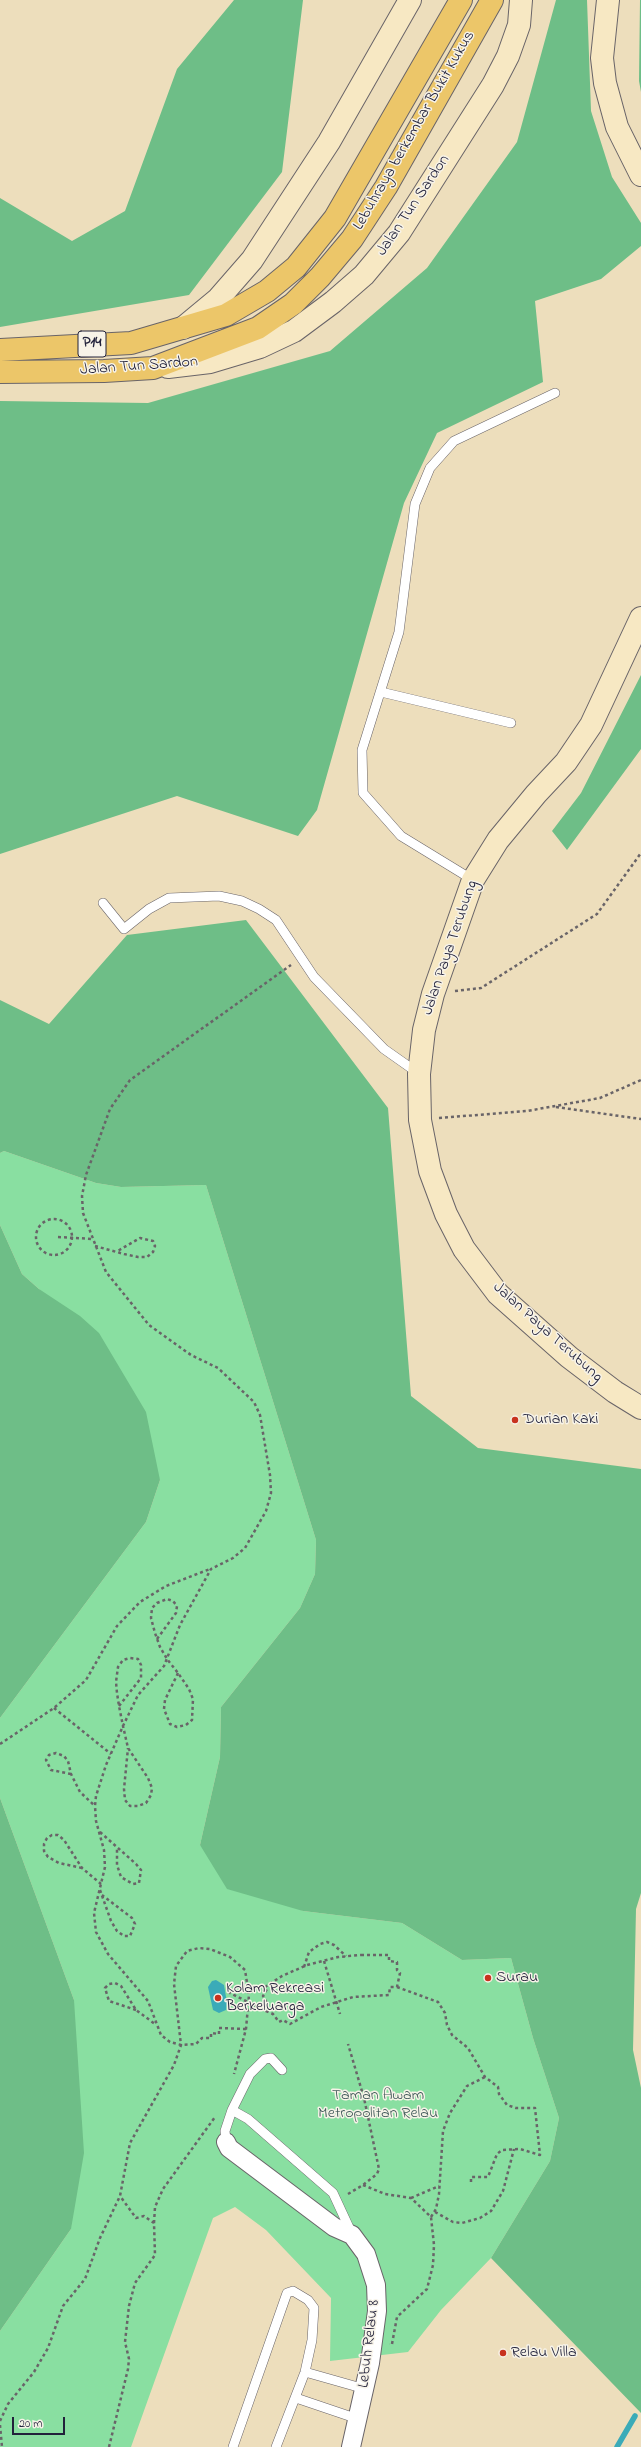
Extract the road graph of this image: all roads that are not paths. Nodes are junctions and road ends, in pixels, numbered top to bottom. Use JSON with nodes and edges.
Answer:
{"nodes":[{"id":1,"x":410,"y":0,"type":"edge"},
{"id":2,"x":461,"y":0,"type":"edge"},
{"id":3,"x":492,"y":0,"type":"edge"},
{"id":4,"x":521,"y":0,"type":"edge"},
{"id":5,"x":608,"y":0,"type":"edge"},
{"id":6,"x":641,"y":175,"type":"edge"},
{"id":7,"x":183,"y":328,"type":"junction"},
{"id":8,"x":0,"y":350,"type":"edge"},
{"id":9,"x":153,"y":368,"type":"junction"},
{"id":10,"x":0,"y":372,"type":"edge"},
{"id":11,"x":556,"y":393,"type":"dead end"},
{"id":12,"x":641,"y":618,"type":"edge"},
{"id":13,"x":381,"y":692,"type":"junction"},
{"id":14,"x":511,"y":723,"type":"dead end"},
{"id":15,"x":473,"y":880,"type":"junction"},
{"id":16,"x":103,"y":903,"type":"dead end"},
{"id":17,"x":419,"y":1074,"type":"junction"},
{"id":18,"x":641,"y":1408,"type":"edge"},
{"id":19,"x":282,"y":2070,"type":"dead end"},
{"id":20,"x":232,"y":2110,"type":"junction"},
{"id":21,"x":226,"y":2142,"type":"joint"},
{"id":22,"x":352,"y":2235,"type":"junction"},
{"id":23,"x":305,"y":2372,"type":"junction"},
{"id":24,"x":364,"y":2389,"type":"junction"},
{"id":25,"x":296,"y":2398,"type":"junction"},
{"id":26,"x":358,"y":2419,"type":"junction"},
{"id":27,"x":233,"y":2447,"type":"edge"},
{"id":28,"x":276,"y":2447,"type":"edge"},
{"id":29,"x":351,"y":2447,"type":"edge"}],
"edges":[{"from":1,"to":7,"type":"main road","name":"Jalan Tun Sardon","number":"P14"},
{"from":2,"to":7,"type":"main road","name":"Lebuhraya berkembar Bukit Kukus"},
{"from":3,"to":9,"type":"main road","name":"Lebuhraya berkembar Bukit Kukus"},
{"from":4,"to":9,"type":"main road","name":"Jalan Tun Sardon","number":"P14"},
{"from":5,"to":6,"type":"main road"},
{"from":7,"to":8,"type":"main road","name":"Jalan Tun Sardon","number":"P14"},
{"from":9,"to":10,"type":"main road","name":"Jalan Tun Sardon","number":"P14"},
{"from":11,"to":13,"type":"lane"},
{"from":12,"to":15,"type":"main road","name":"Jalan Paya Terubung"},
{"from":13,"to":14,"type":"lane"},
{"from":13,"to":15,"type":"lane"},
{"from":15,"to":17,"type":"main road","name":"Jalan Paya Terubung"},
{"from":16,"to":17,"type":"lane"},
{"from":17,"to":18,"type":"main road","name":"Jalan Paya Terubung"},
{"from":19,"to":20,"type":"lane"},
{"from":20,"to":21,"type":"lane"},
{"from":20,"to":22,"type":"lane"},
{"from":21,"to":22,"type":"street","name":"Lebuh Relau 8"},
{"from":22,"to":24,"type":"street","name":"Lebuh Relau 8"},
{"from":23,"to":24,"type":"lane"},
{"from":23,"to":25,"type":"lane"},
{"from":23,"to":27,"type":"lane"},
{"from":24,"to":26,"type":"street","name":"Lebuh Relau 8"},
{"from":25,"to":26,"type":"lane"},
{"from":25,"to":28,"type":"lane"},
{"from":26,"to":29,"type":"street","name":"Lebuh Relau 8"}]}
